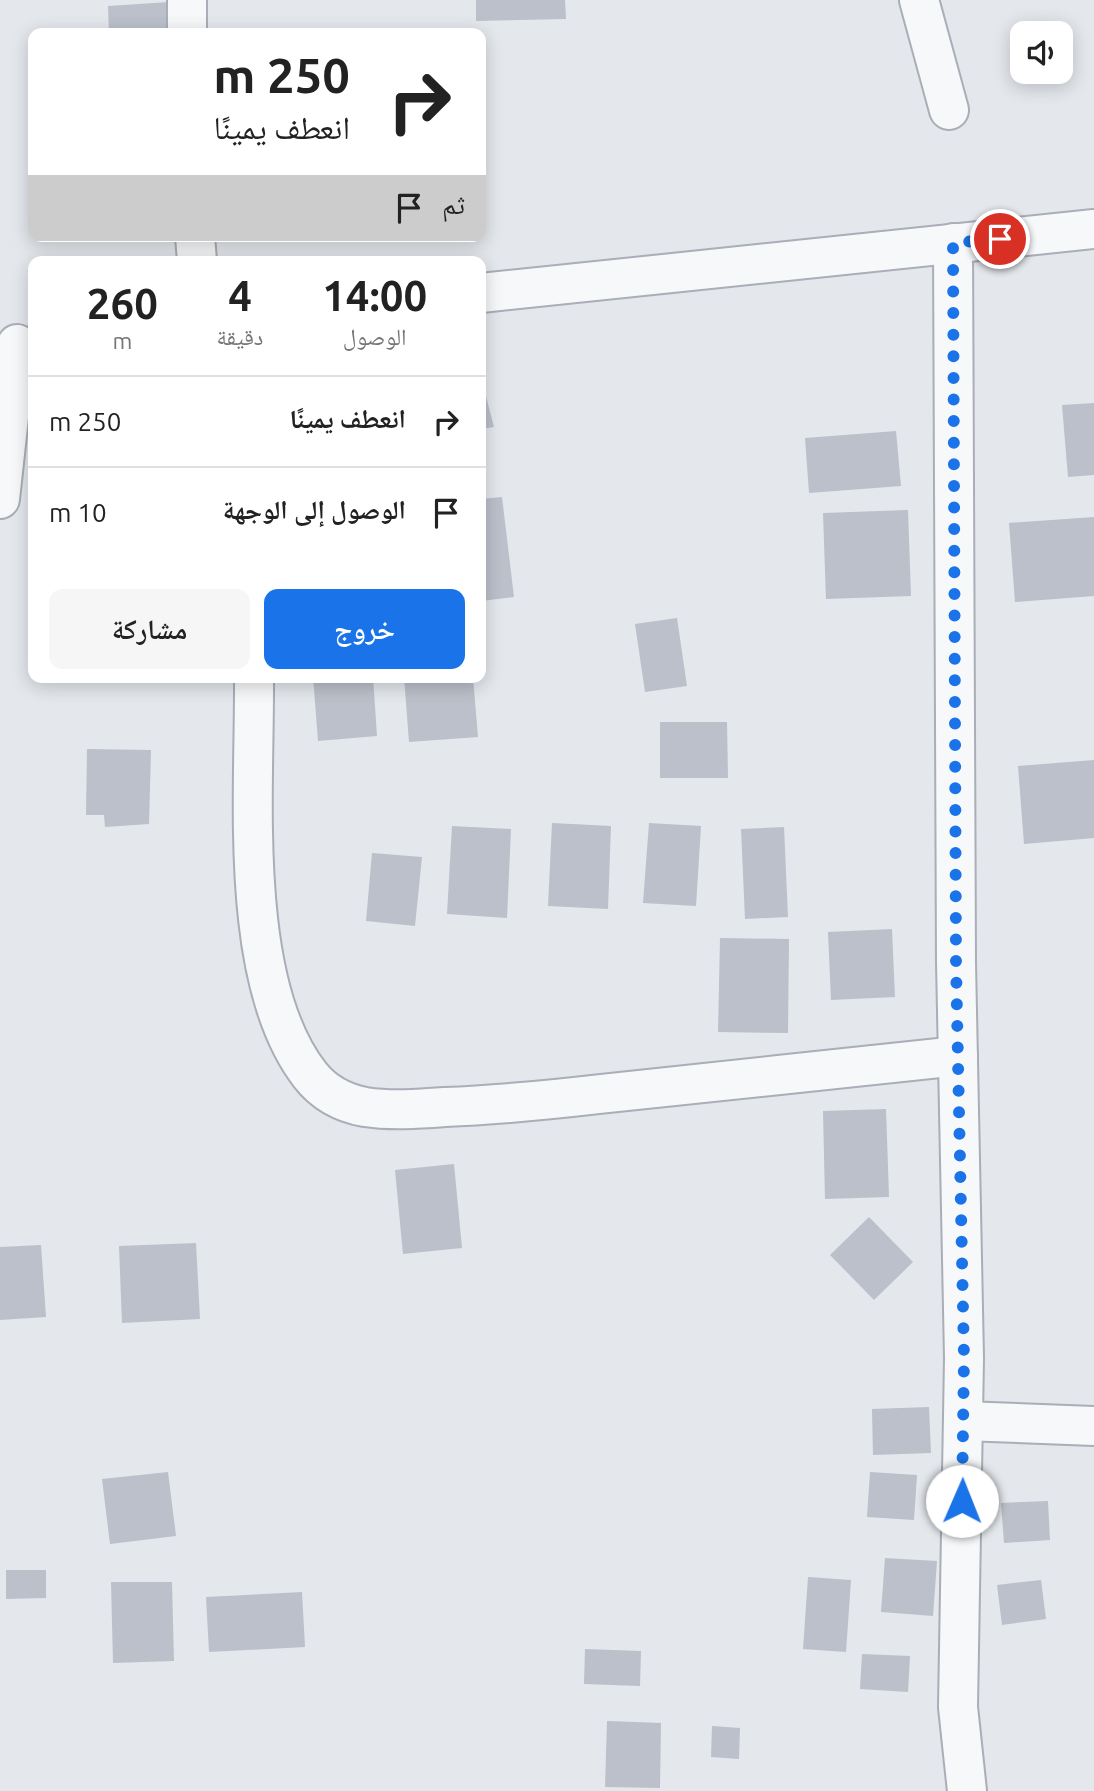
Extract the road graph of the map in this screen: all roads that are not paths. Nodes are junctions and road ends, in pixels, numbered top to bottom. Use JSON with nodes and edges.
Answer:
{"nodes":[{"id":1,"x":187,"y":0,"type":"edge"},
{"id":2,"x":919,"y":0,"type":"edge"},
{"id":3,"x":187,"y":28,"type":"edge"},
{"id":4,"x":949,"y":110,"type":"dead end"},
{"id":5,"x":1094,"y":229,"type":"edge"},
{"id":6,"x":953,"y":243,"type":"junction"},
{"id":7,"x":486,"y":292,"type":"edge"},
{"id":8,"x":17,"y":343,"type":"edge"},
{"id":9,"x":0,"y":499,"type":"edge"},
{"id":10,"x":254,"y":683,"type":"edge"},
{"id":11,"x":958,"y":1056,"type":"junction"},
{"id":12,"x":963,"y":1421,"type":"junction"},
{"id":13,"x":1094,"y":1426,"type":"edge"},
{"id":14,"x":967,"y":1791,"type":"edge"}],
"edges":[{"from":1,"to":3,"type":"street"},
{"from":2,"to":4,"type":"street"},
{"from":5,"to":6,"type":"street"},
{"from":6,"to":7,"type":"street"},
{"from":6,"to":11,"type":"street"},
{"from":8,"to":9,"type":"street"},
{"from":10,"to":11,"type":"street"},
{"from":11,"to":12,"type":"street"},
{"from":12,"to":13,"type":"street"},
{"from":12,"to":14,"type":"street"}]}
